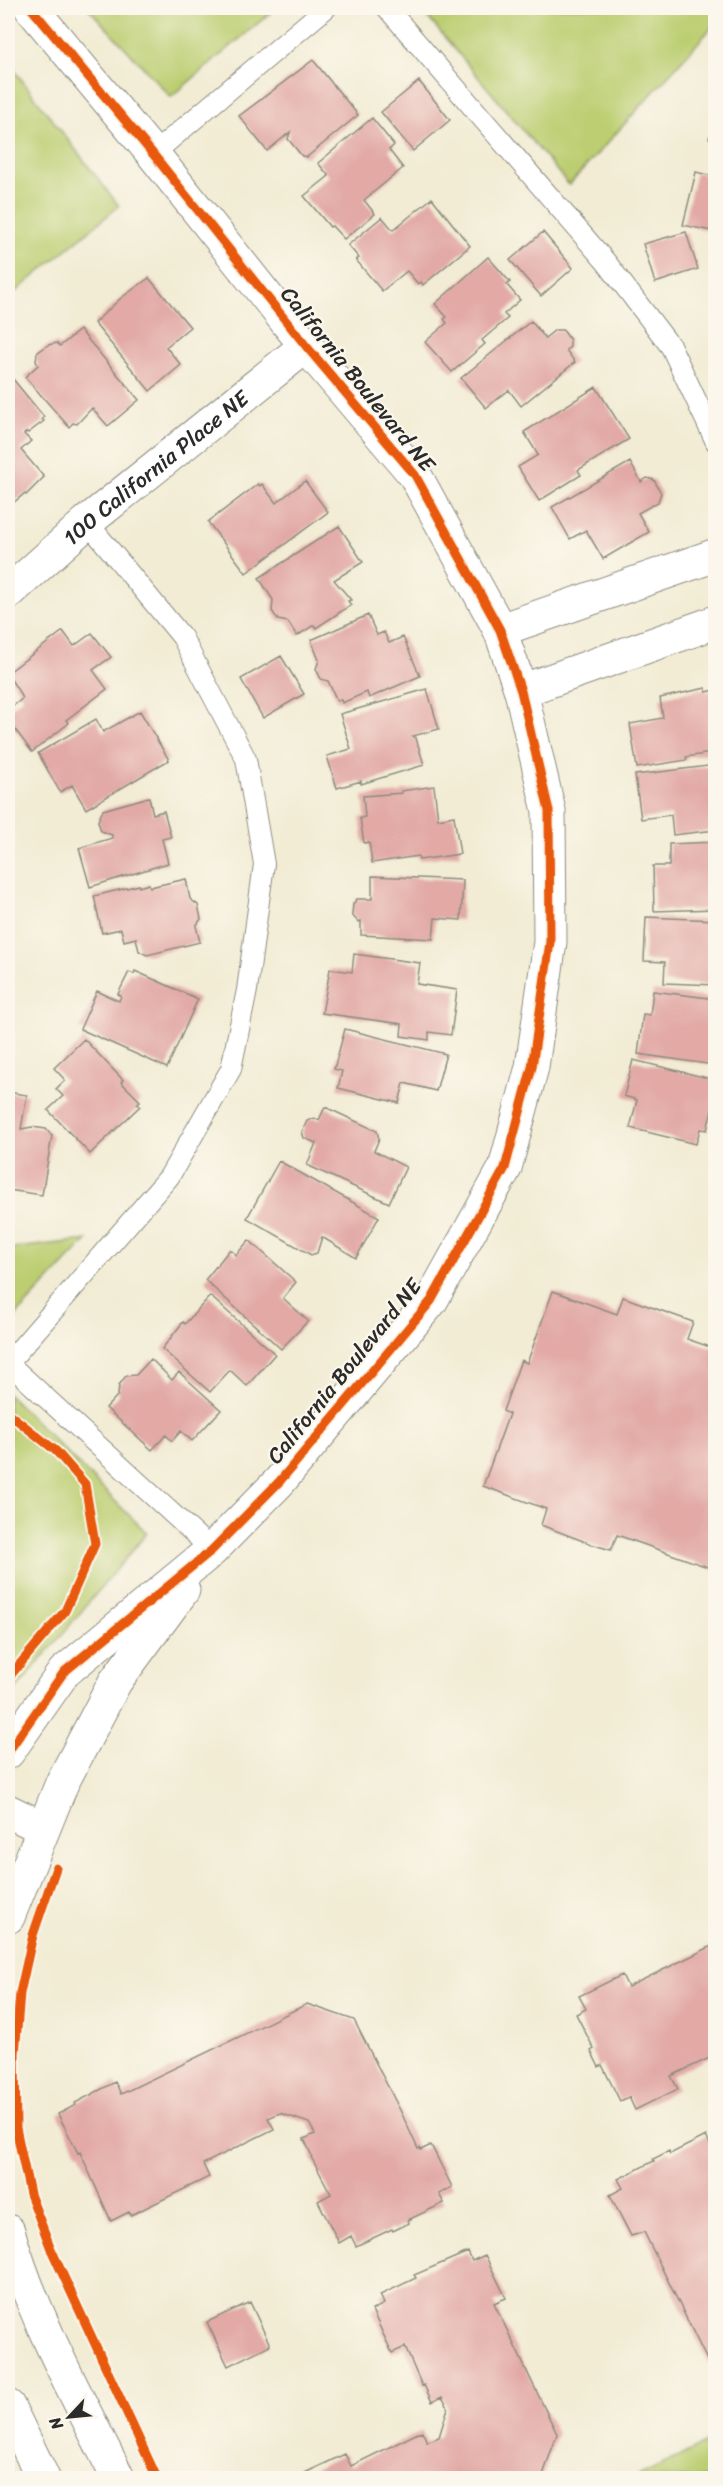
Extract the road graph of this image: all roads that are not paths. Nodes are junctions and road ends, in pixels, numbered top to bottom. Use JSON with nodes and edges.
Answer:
{"nodes":[{"id":1,"x":32,"y":8,"type":"edge"},
{"id":2,"x":326,"y":8,"type":"edge"},
{"id":3,"x":387,"y":8,"type":"edge"},
{"id":4,"x":153,"y":154,"type":"junction"},
{"id":5,"x":306,"y":346,"type":"junction"},
{"id":6,"x":716,"y":442,"type":"edge"},
{"id":7,"x":87,"y":522,"type":"junction"},
{"id":8,"x":716,"y":555,"type":"edge"},
{"id":9,"x":8,"y":593,"type":"edge"},
{"id":10,"x":716,"y":622,"type":"edge"},
{"id":11,"x":500,"y":630,"type":"junction"},
{"id":12,"x":520,"y":691,"type":"junction"},
{"id":13,"x":8,"y":1363,"type":"edge"},
{"id":14,"x":212,"y":1550,"type":"junction"},
{"id":15,"x":8,"y":1752,"type":"edge"},
{"id":16,"x":8,"y":1812,"type":"edge"},
{"id":17,"x":43,"y":1828,"type":"junction"},
{"id":18,"x":8,"y":1917,"type":"edge"},
{"id":19,"x":8,"y":2231,"type":"edge"},
{"id":20,"x":8,"y":2406,"type":"edge"},
{"id":21,"x":43,"y":2478,"type":"edge"},
{"id":22,"x":118,"y":2478,"type":"edge"}],
"edges":[{"from":1,"to":4,"type":"street","name":"California Boulevard NE"},
{"from":2,"to":4,"type":"lane"},
{"from":3,"to":6,"type":"lane"},
{"from":4,"to":5,"type":"street","name":"California Boulevard NE"},
{"from":5,"to":7,"type":"street","name":"100 California Place NE"},
{"from":5,"to":11,"type":"street","name":"California Boulevard NE"},
{"from":7,"to":9,"type":"street","name":"100 California Place NE"},
{"from":7,"to":13,"type":"lane"},
{"from":8,"to":11,"type":"street"},
{"from":10,"to":12,"type":"street"},
{"from":11,"to":12,"type":"street","name":"California Boulevard NE"},
{"from":12,"to":14,"type":"street","name":"California Boulevard NE"},
{"from":13,"to":14,"type":"lane"},
{"from":14,"to":15,"type":"street","name":"California Boulevard NE"},
{"from":14,"to":17,"type":"street","name":"California Boulevard NE"},
{"from":16,"to":17,"type":"street"},
{"from":17,"to":18,"type":"street","name":"California Boulevard NE"},
{"from":19,"to":22,"type":"street"},
{"from":20,"to":21,"type":"street"}]}
